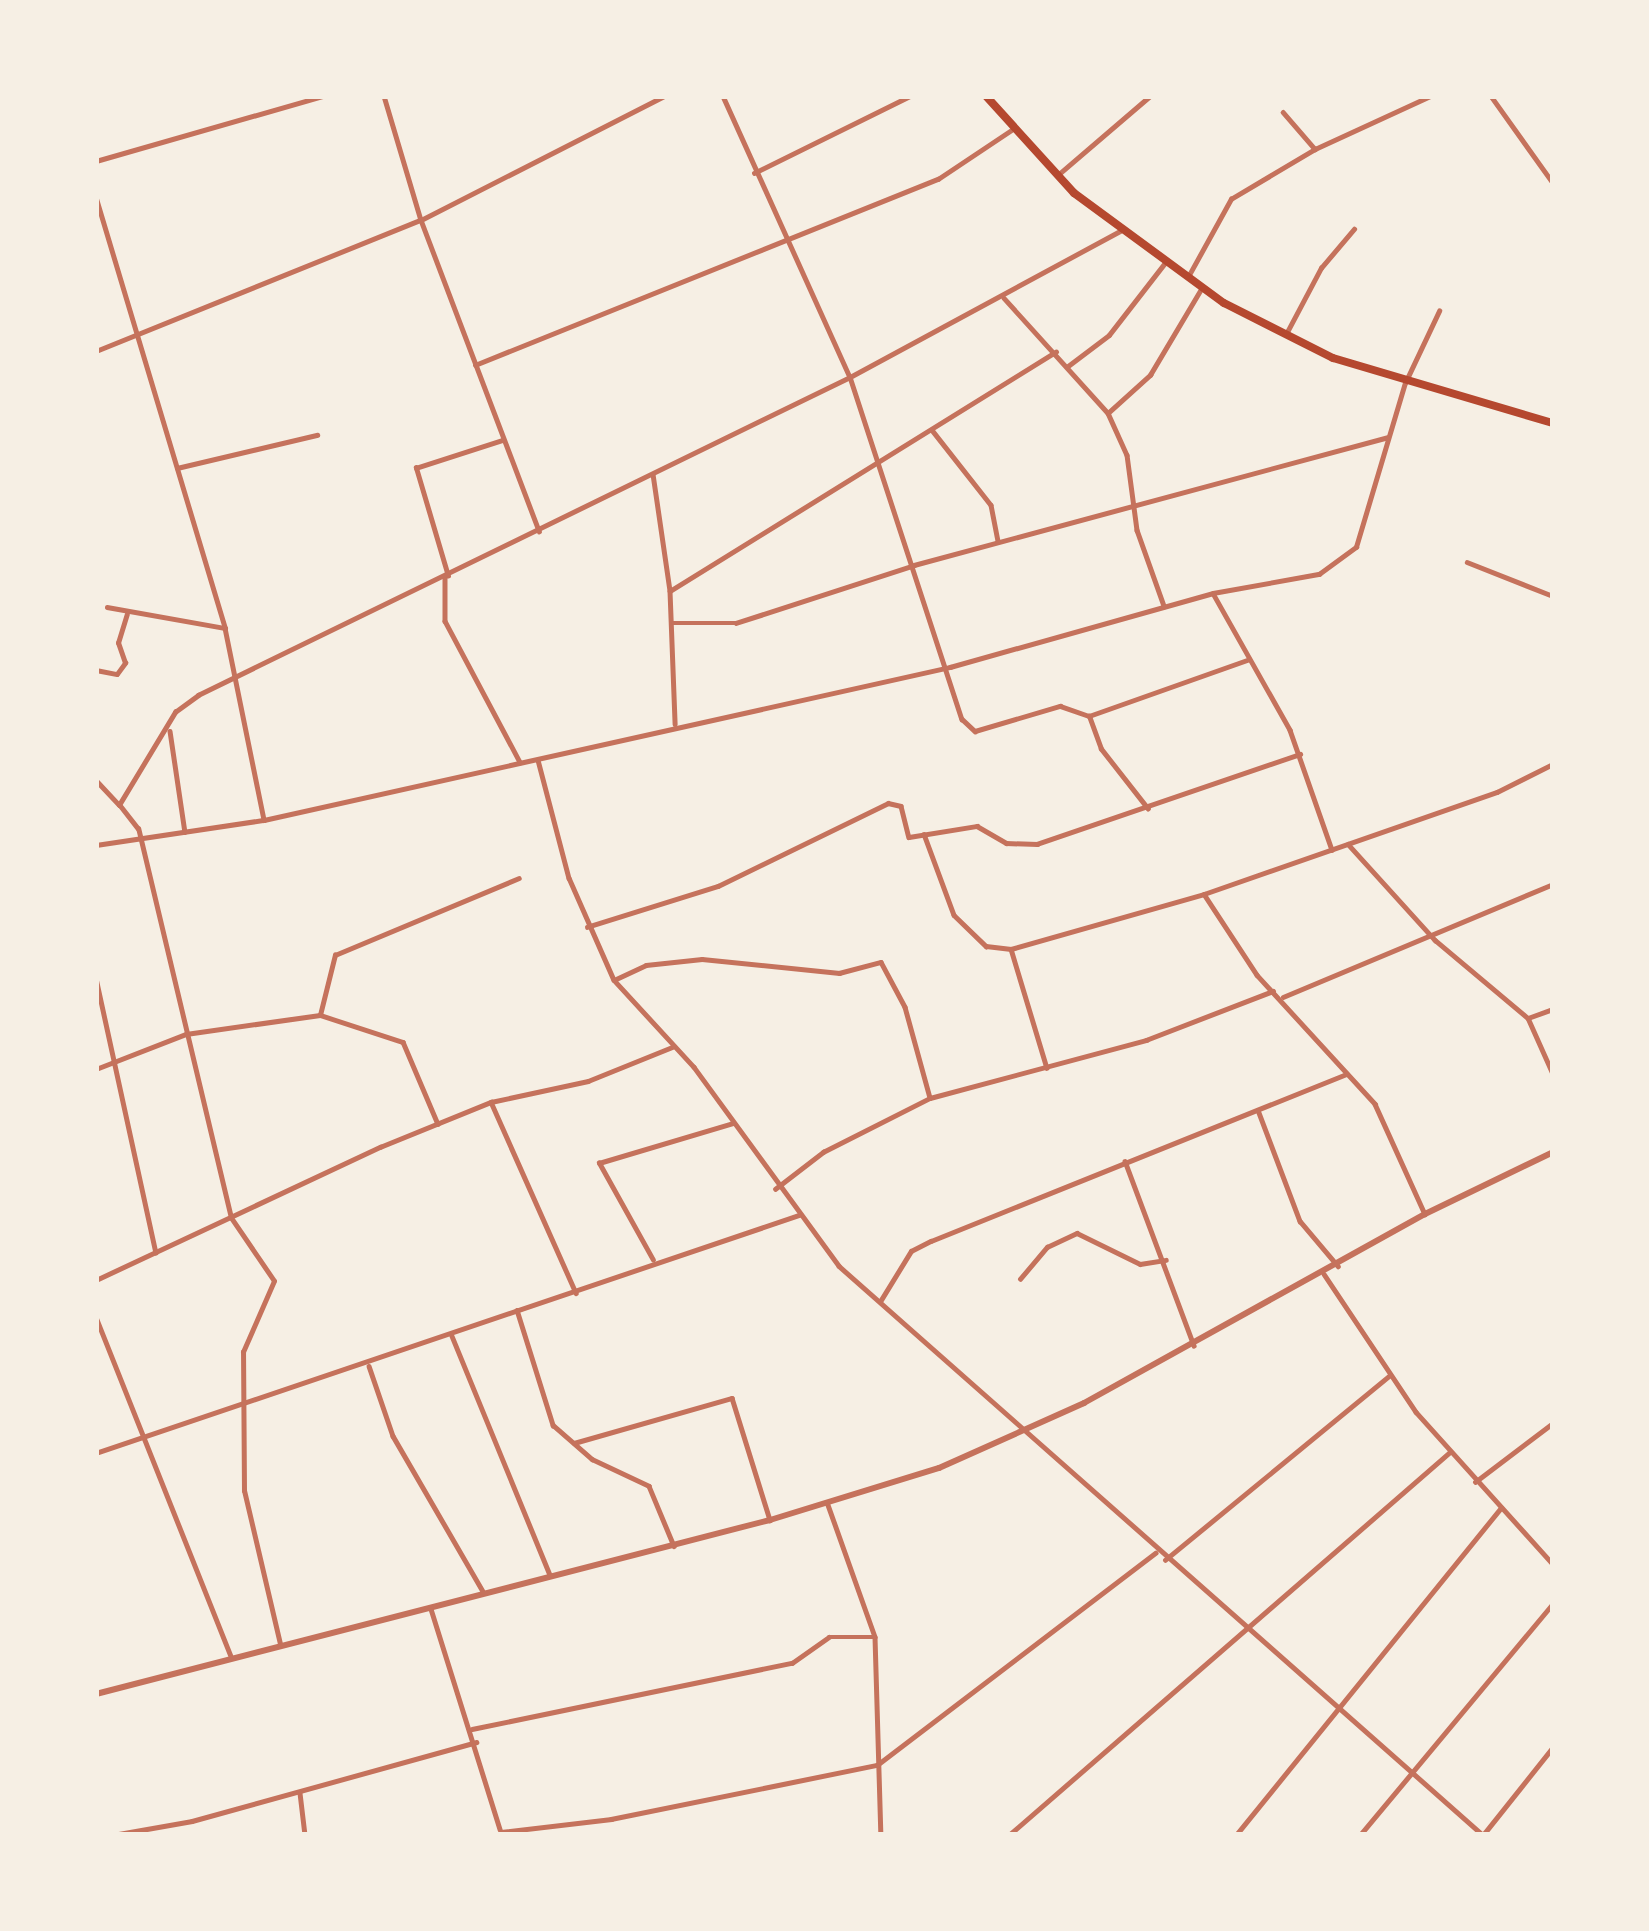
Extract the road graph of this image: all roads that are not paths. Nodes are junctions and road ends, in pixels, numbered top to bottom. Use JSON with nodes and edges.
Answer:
{"nodes":[{"id":1,"x":322,"y":96,"type":"edge"},
{"id":2,"x":384,"y":96,"type":"edge"},
{"id":3,"x":664,"y":96,"type":"edge"},
{"id":4,"x":723,"y":96,"type":"edge"},
{"id":5,"x":910,"y":96,"type":"edge"},
{"id":6,"x":1150,"y":96,"type":"edge"},
{"id":7,"x":1430,"y":96,"type":"edge"},
{"id":8,"x":1491,"y":96,"type":"edge"},
{"id":9,"x":990,"y":97,"type":"edge"},
{"id":10,"x":1283,"y":112,"type":"dead end"},
{"id":11,"x":1013,"y":129,"type":"junction"},
{"id":12,"x":1315,"y":149,"type":"junction"},
{"id":13,"x":96,"y":161,"type":"edge"},
{"id":14,"x":754,"y":173,"type":"junction"},
{"id":15,"x":1058,"y":176,"type":"junction"},
{"id":16,"x":1553,"y":183,"type":"edge"},
{"id":17,"x":96,"y":197,"type":"edge"},
{"id":18,"x":421,"y":220,"type":"junction"},
{"id":19,"x":1354,"y":230,"type":"dead end"},
{"id":20,"x":1120,"y":231,"type":"junction"},
{"id":21,"x":786,"y":241,"type":"junction"},
{"id":22,"x":1164,"y":263,"type":"junction"},
{"id":23,"x":1187,"y":278,"type":"junction"},
{"id":24,"x":1201,"y":289,"type":"junction"},
{"id":25,"x":1004,"y":298,"type":"junction"},
{"id":26,"x":1439,"y":310,"type":"dead end"},
{"id":27,"x":136,"y":333,"type":"junction"},
{"id":28,"x":1285,"y":335,"type":"junction"},
{"id":29,"x":96,"y":351,"type":"edge"},
{"id":30,"x":1056,"y":352,"type":"junction"},
{"id":31,"x":475,"y":365,"type":"junction"},
{"id":32,"x":1068,"y":366,"type":"junction"},
{"id":33,"x":850,"y":377,"type":"junction"},
{"id":34,"x":1406,"y":383,"type":"junction"},
{"id":35,"x":1108,"y":413,"type":"junction"},
{"id":36,"x":1553,"y":423,"type":"edge"},
{"id":37,"x":932,"y":430,"type":"junction"},
{"id":38,"x":317,"y":435,"type":"dead end"},
{"id":39,"x":1388,"y":437,"type":"junction"},
{"id":40,"x":502,"y":440,"type":"junction"},
{"id":41,"x":878,"y":461,"type":"junction"},
{"id":42,"x":177,"y":468,"type":"junction"},
{"id":43,"x":652,"y":474,"type":"junction"},
{"id":44,"x":1138,"y":510,"type":"junction"},
{"id":45,"x":540,"y":532,"type":"junction"},
{"id":46,"x":999,"y":542,"type":"junction"},
{"id":47,"x":1467,"y":562,"type":"dead end"},
{"id":48,"x":914,"y":565,"type":"junction"},
{"id":49,"x":446,"y":577,"type":"junction"},
{"id":50,"x":670,"y":591,"type":"junction"},
{"id":51,"x":1213,"y":593,"type":"junction"},
{"id":52,"x":1553,"y":596,"type":"edge"},
{"id":53,"x":1164,"y":606,"type":"junction"},
{"id":54,"x":107,"y":607,"type":"dead end"},
{"id":55,"x":127,"y":614,"type":"junction"},
{"id":56,"x":673,"y":623,"type":"junction"},
{"id":57,"x":225,"y":628,"type":"junction"},
{"id":58,"x":1246,"y":660,"type":"junction"},
{"id":59,"x":950,"y":667,"type":"junction"},
{"id":60,"x":96,"y":670,"type":"edge"},
{"id":61,"x":235,"y":676,"type":"junction"},
{"id":62,"x":1088,"y":716,"type":"junction"},
{"id":63,"x":675,"y":724,"type":"junction"},
{"id":64,"x":169,"y":729,"type":"junction"},
{"id":65,"x":1300,"y":754,"type":"junction"},
{"id":66,"x":538,"y":759,"type":"junction"},
{"id":67,"x":520,"y":762,"type":"junction"},
{"id":68,"x":1553,"y":764,"type":"edge"},
{"id":69,"x":96,"y":780,"type":"edge"},
{"id":70,"x":119,"y":805,"type":"junction"},
{"id":71,"x":1148,"y":809,"type":"junction"},
{"id":72,"x":264,"y":820,"type":"junction"},
{"id":73,"x":185,"y":832,"type":"junction"},
{"id":74,"x":924,"y":834,"type":"junction"},
{"id":75,"x":140,"y":838,"type":"junction"},
{"id":76,"x":1348,"y":844,"type":"junction"},
{"id":77,"x":96,"y":845,"type":"edge"},
{"id":78,"x":1332,"y":850,"type":"junction"},
{"id":79,"x":519,"y":878,"type":"dead end"},
{"id":80,"x":1553,"y":884,"type":"edge"},
{"id":81,"x":1204,"y":894,"type":"junction"},
{"id":82,"x":587,"y":927,"type":"junction"},
{"id":83,"x":1435,"y":940,"type":"junction"},
{"id":84,"x":1011,"y":949,"type":"junction"},
{"id":85,"x":96,"y":979,"type":"edge"},
{"id":86,"x":614,"y":980,"type":"junction"},
{"id":87,"x":1273,"y":991,"type":"junction"},
{"id":88,"x":1283,"y":997,"type":"junction"},
{"id":89,"x":1553,"y":1010,"type":"edge"},
{"id":90,"x":320,"y":1015,"type":"junction"},
{"id":91,"x":1528,"y":1018,"type":"junction"},
{"id":92,"x":186,"y":1034,"type":"junction"},
{"id":93,"x":673,"y":1046,"type":"junction"},
{"id":94,"x":113,"y":1061,"type":"junction"},
{"id":95,"x":1048,"y":1068,"type":"junction"},
{"id":96,"x":96,"y":1069,"type":"edge"},
{"id":97,"x":1347,"y":1074,"type":"junction"},
{"id":98,"x":1553,"y":1074,"type":"edge"},
{"id":99,"x":930,"y":1098,"type":"junction"},
{"id":100,"x":490,"y":1102,"type":"junction"},
{"id":101,"x":1258,"y":1110,"type":"junction"},
{"id":102,"x":735,"y":1123,"type":"junction"},
{"id":103,"x":438,"y":1124,"type":"junction"},
{"id":104,"x":1553,"y":1152,"type":"edge"},
{"id":105,"x":1124,"y":1159,"type":"junction"},
{"id":106,"x":775,"y":1189,"type":"junction"},
{"id":107,"x":1425,"y":1214,"type":"junction"},
{"id":108,"x":799,"y":1215,"type":"junction"},
{"id":109,"x":231,"y":1218,"type":"junction"},
{"id":110,"x":157,"y":1253,"type":"junction"},
{"id":111,"x":653,"y":1260,"type":"junction"},
{"id":112,"x":1166,"y":1260,"type":"junction"},
{"id":113,"x":1338,"y":1266,"type":"junction"},
{"id":114,"x":1324,"y":1274,"type":"junction"},
{"id":115,"x":1020,"y":1279,"type":"dead end"},
{"id":116,"x":96,"y":1280,"type":"edge"},
{"id":117,"x":576,"y":1293,"type":"junction"},
{"id":118,"x":881,"y":1300,"type":"junction"},
{"id":119,"x":518,"y":1310,"type":"junction"},
{"id":120,"x":96,"y":1317,"type":"edge"},
{"id":121,"x":452,"y":1336,"type":"junction"},
{"id":122,"x":1194,"y":1346,"type":"junction"},
{"id":123,"x":369,"y":1366,"type":"junction"},
{"id":124,"x":1390,"y":1375,"type":"junction"},
{"id":125,"x":244,"y":1408,"type":"junction"},
{"id":126,"x":1553,"y":1423,"type":"edge"},
{"id":127,"x":1024,"y":1432,"type":"junction"},
{"id":128,"x":144,"y":1440,"type":"junction"},
{"id":129,"x":574,"y":1443,"type":"junction"},
{"id":130,"x":1450,"y":1452,"type":"junction"},
{"id":131,"x":96,"y":1454,"type":"edge"},
{"id":132,"x":1475,"y":1482,"type":"junction"},
{"id":133,"x":827,"y":1502,"type":"junction"},
{"id":134,"x":1501,"y":1508,"type":"junction"},
{"id":135,"x":770,"y":1520,"type":"junction"},
{"id":136,"x":674,"y":1546,"type":"junction"},
{"id":137,"x":1553,"y":1548,"type":"edge"},
{"id":138,"x":1156,"y":1552,"type":"junction"},
{"id":139,"x":1544,"y":1554,"type":"junction"},
{"id":140,"x":1165,"y":1560,"type":"junction"},
{"id":141,"x":1553,"y":1564,"type":"edge"},
{"id":142,"x":550,"y":1576,"type":"junction"},
{"id":143,"x":484,"y":1593,"type":"junction"},
{"id":144,"x":1553,"y":1603,"type":"edge"},
{"id":145,"x":431,"y":1609,"type":"junction"},
{"id":146,"x":1247,"y":1631,"type":"junction"},
{"id":147,"x":874,"y":1637,"type":"junction"},
{"id":148,"x":281,"y":1647,"type":"junction"},
{"id":149,"x":232,"y":1658,"type":"junction"},
{"id":150,"x":96,"y":1694,"type":"edge"},
{"id":151,"x":1343,"y":1712,"type":"junction"},
{"id":152,"x":472,"y":1729,"type":"junction"},
{"id":153,"x":476,"y":1742,"type":"junction"},
{"id":154,"x":1553,"y":1747,"type":"edge"},
{"id":155,"x":877,"y":1766,"type":"junction"},
{"id":156,"x":1412,"y":1773,"type":"junction"},
{"id":157,"x":301,"y":1793,"type":"junction"},
{"id":158,"x":501,"y":1834,"type":"edge"},
{"id":159,"x":113,"y":1835,"type":"edge"},
{"id":160,"x":305,"y":1835,"type":"edge"},
{"id":161,"x":881,"y":1835,"type":"edge"},
{"id":162,"x":1009,"y":1835,"type":"edge"},
{"id":163,"x":1236,"y":1835,"type":"edge"},
{"id":164,"x":1360,"y":1835,"type":"edge"},
{"id":165,"x":1483,"y":1835,"type":"edge"}],
"edges":[{"from":1,"to":13,"type":"street"},
{"from":2,"to":18,"type":"street"},
{"from":3,"to":18,"type":"street"},
{"from":4,"to":14,"type":"street"},
{"from":5,"to":14,"type":"street"},
{"from":6,"to":15,"type":"street"},
{"from":7,"to":12,"type":"street"},
{"from":8,"to":16,"type":"street"},
{"from":9,"to":11,"type":"main road"},
{"from":10,"to":12,"type":"street"},
{"from":11,"to":15,"type":"main road"},
{"from":11,"to":21,"type":"street"},
{"from":12,"to":23,"type":"street"},
{"from":14,"to":21,"type":"street"},
{"from":15,"to":20,"type":"main road"},
{"from":17,"to":27,"type":"street"},
{"from":18,"to":27,"type":"street"},
{"from":18,"to":31,"type":"street"},
{"from":19,"to":28,"type":"street"},
{"from":20,"to":22,"type":"main road"},
{"from":20,"to":25,"type":"street"},
{"from":21,"to":31,"type":"street"},
{"from":21,"to":33,"type":"street"},
{"from":22,"to":23,"type":"main road"},
{"from":22,"to":32,"type":"street"},
{"from":23,"to":24,"type":"main road"},
{"from":24,"to":28,"type":"main road"},
{"from":24,"to":35,"type":"street"},
{"from":25,"to":30,"type":"street"},
{"from":25,"to":33,"type":"street"},
{"from":26,"to":34,"type":"street"},
{"from":27,"to":29,"type":"street"},
{"from":27,"to":42,"type":"street"},
{"from":28,"to":34,"type":"main road"},
{"from":30,"to":32,"type":"street"},
{"from":30,"to":37,"type":"street"},
{"from":31,"to":40,"type":"street"},
{"from":32,"to":35,"type":"street"},
{"from":33,"to":41,"type":"street"},
{"from":33,"to":43,"type":"street"},
{"from":34,"to":36,"type":"main road"},
{"from":34,"to":39,"type":"street"},
{"from":35,"to":44,"type":"street"},
{"from":37,"to":41,"type":"street"},
{"from":37,"to":46,"type":"street"},
{"from":38,"to":42,"type":"street"},
{"from":39,"to":44,"type":"street"},
{"from":39,"to":51,"type":"street"},
{"from":40,"to":45,"type":"street"},
{"from":40,"to":49,"type":"street"},
{"from":41,"to":48,"type":"street"},
{"from":41,"to":50,"type":"street"},
{"from":42,"to":57,"type":"street"},
{"from":43,"to":45,"type":"street"},
{"from":43,"to":50,"type":"street"},
{"from":44,"to":46,"type":"street"},
{"from":44,"to":53,"type":"street"},
{"from":45,"to":49,"type":"street"},
{"from":46,"to":48,"type":"street"},
{"from":47,"to":52,"type":"street"},
{"from":48,"to":56,"type":"street"},
{"from":48,"to":59,"type":"street"},
{"from":49,"to":61,"type":"street"},
{"from":49,"to":67,"type":"street"},
{"from":50,"to":56,"type":"street"},
{"from":51,"to":53,"type":"street"},
{"from":51,"to":58,"type":"street"},
{"from":53,"to":59,"type":"street"},
{"from":54,"to":55,"type":"street"},
{"from":55,"to":57,"type":"street"},
{"from":55,"to":60,"type":"street"},
{"from":56,"to":63,"type":"street"},
{"from":57,"to":61,"type":"street"},
{"from":58,"to":62,"type":"street"},
{"from":58,"to":65,"type":"street"},
{"from":59,"to":62,"type":"street"},
{"from":59,"to":63,"type":"street"},
{"from":61,"to":64,"type":"street"},
{"from":61,"to":72,"type":"street"},
{"from":62,"to":71,"type":"street"},
{"from":63,"to":66,"type":"street"},
{"from":64,"to":70,"type":"street"},
{"from":64,"to":73,"type":"street"},
{"from":65,"to":71,"type":"street"},
{"from":65,"to":78,"type":"street"},
{"from":66,"to":67,"type":"street"},
{"from":66,"to":82,"type":"street"},
{"from":67,"to":72,"type":"street"},
{"from":68,"to":76,"type":"street"},
{"from":69,"to":70,"type":"street"},
{"from":70,"to":75,"type":"street"},
{"from":71,"to":74,"type":"street"},
{"from":72,"to":73,"type":"street"},
{"from":73,"to":75,"type":"street"},
{"from":74,"to":82,"type":"street"},
{"from":74,"to":84,"type":"street"},
{"from":75,"to":77,"type":"street"},
{"from":75,"to":92,"type":"street"},
{"from":76,"to":78,"type":"street"},
{"from":76,"to":83,"type":"street"},
{"from":78,"to":81,"type":"street"},
{"from":79,"to":90,"type":"street"},
{"from":80,"to":83,"type":"street"},
{"from":81,"to":84,"type":"street"},
{"from":81,"to":87,"type":"street"},
{"from":82,"to":86,"type":"street"},
{"from":83,"to":88,"type":"street"},
{"from":83,"to":91,"type":"street"},
{"from":84,"to":95,"type":"street"},
{"from":85,"to":94,"type":"street"},
{"from":86,"to":93,"type":"street"},
{"from":86,"to":99,"type":"street"},
{"from":87,"to":88,"type":"street"},
{"from":87,"to":95,"type":"street"},
{"from":88,"to":97,"type":"street"},
{"from":89,"to":91,"type":"street"},
{"from":90,"to":92,"type":"street"},
{"from":90,"to":103,"type":"street"},
{"from":91,"to":98,"type":"street"},
{"from":92,"to":94,"type":"street"},
{"from":92,"to":109,"type":"street"},
{"from":93,"to":100,"type":"street"},
{"from":93,"to":102,"type":"street"},
{"from":94,"to":96,"type":"street"},
{"from":94,"to":110,"type":"street"},
{"from":95,"to":99,"type":"street"},
{"from":97,"to":101,"type":"street"},
{"from":97,"to":107,"type":"street"},
{"from":99,"to":106,"type":"street"},
{"from":100,"to":103,"type":"street"},
{"from":100,"to":117,"type":"street"},
{"from":101,"to":105,"type":"street"},
{"from":101,"to":113,"type":"street"},
{"from":102,"to":106,"type":"street"},
{"from":102,"to":111,"type":"street"},
{"from":103,"to":109,"type":"street"},
{"from":104,"to":107,"type":"street"},
{"from":105,"to":112,"type":"street"},
{"from":105,"to":118,"type":"street"},
{"from":106,"to":108,"type":"street"},
{"from":107,"to":113,"type":"street"},
{"from":108,"to":111,"type":"street"},
{"from":108,"to":118,"type":"street"},
{"from":109,"to":110,"type":"street"},
{"from":109,"to":125,"type":"street"},
{"from":110,"to":116,"type":"street"},
{"from":111,"to":117,"type":"street"},
{"from":112,"to":115,"type":"street"},
{"from":112,"to":122,"type":"street"},
{"from":113,"to":114,"type":"street"},
{"from":114,"to":122,"type":"street"},
{"from":114,"to":124,"type":"street"},
{"from":117,"to":119,"type":"street"},
{"from":118,"to":127,"type":"street"},
{"from":119,"to":121,"type":"street"},
{"from":119,"to":129,"type":"street"},
{"from":120,"to":128,"type":"street"},
{"from":121,"to":123,"type":"street"},
{"from":121,"to":142,"type":"street"},
{"from":122,"to":127,"type":"street"},
{"from":123,"to":125,"type":"street"},
{"from":123,"to":143,"type":"street"},
{"from":124,"to":130,"type":"street"},
{"from":124,"to":140,"type":"street"},
{"from":125,"to":128,"type":"street"},
{"from":125,"to":148,"type":"street"},
{"from":126,"to":132,"type":"street"},
{"from":127,"to":133,"type":"street"},
{"from":127,"to":138,"type":"street"},
{"from":128,"to":131,"type":"street"},
{"from":128,"to":149,"type":"street"},
{"from":129,"to":135,"type":"street"},
{"from":129,"to":136,"type":"street"},
{"from":130,"to":132,"type":"street"},
{"from":130,"to":146,"type":"street"},
{"from":132,"to":134,"type":"street"},
{"from":133,"to":135,"type":"street"},
{"from":133,"to":147,"type":"street"},
{"from":134,"to":139,"type":"street"},
{"from":134,"to":151,"type":"street"},
{"from":135,"to":136,"type":"street"},
{"from":136,"to":142,"type":"street"},
{"from":137,"to":139,"type":"street"},
{"from":138,"to":140,"type":"street"},
{"from":138,"to":155,"type":"street"},
{"from":139,"to":141,"type":"street"},
{"from":140,"to":146,"type":"street"},
{"from":142,"to":143,"type":"street"},
{"from":143,"to":145,"type":"street"},
{"from":144,"to":156,"type":"street"},
{"from":145,"to":148,"type":"street"},
{"from":145,"to":152,"type":"street"},
{"from":146,"to":151,"type":"street"},
{"from":146,"to":162,"type":"street"},
{"from":147,"to":152,"type":"street"},
{"from":147,"to":155,"type":"street"},
{"from":148,"to":149,"type":"street"},
{"from":149,"to":150,"type":"street"},
{"from":151,"to":156,"type":"street"},
{"from":151,"to":163,"type":"street"},
{"from":152,"to":153,"type":"street"},
{"from":153,"to":157,"type":"street"},
{"from":153,"to":158,"type":"street"},
{"from":154,"to":165,"type":"street"},
{"from":155,"to":158,"type":"street"},
{"from":155,"to":161,"type":"street"},
{"from":156,"to":164,"type":"street"},
{"from":156,"to":165,"type":"street"},
{"from":157,"to":159,"type":"street"},
{"from":157,"to":160,"type":"street"}]}
